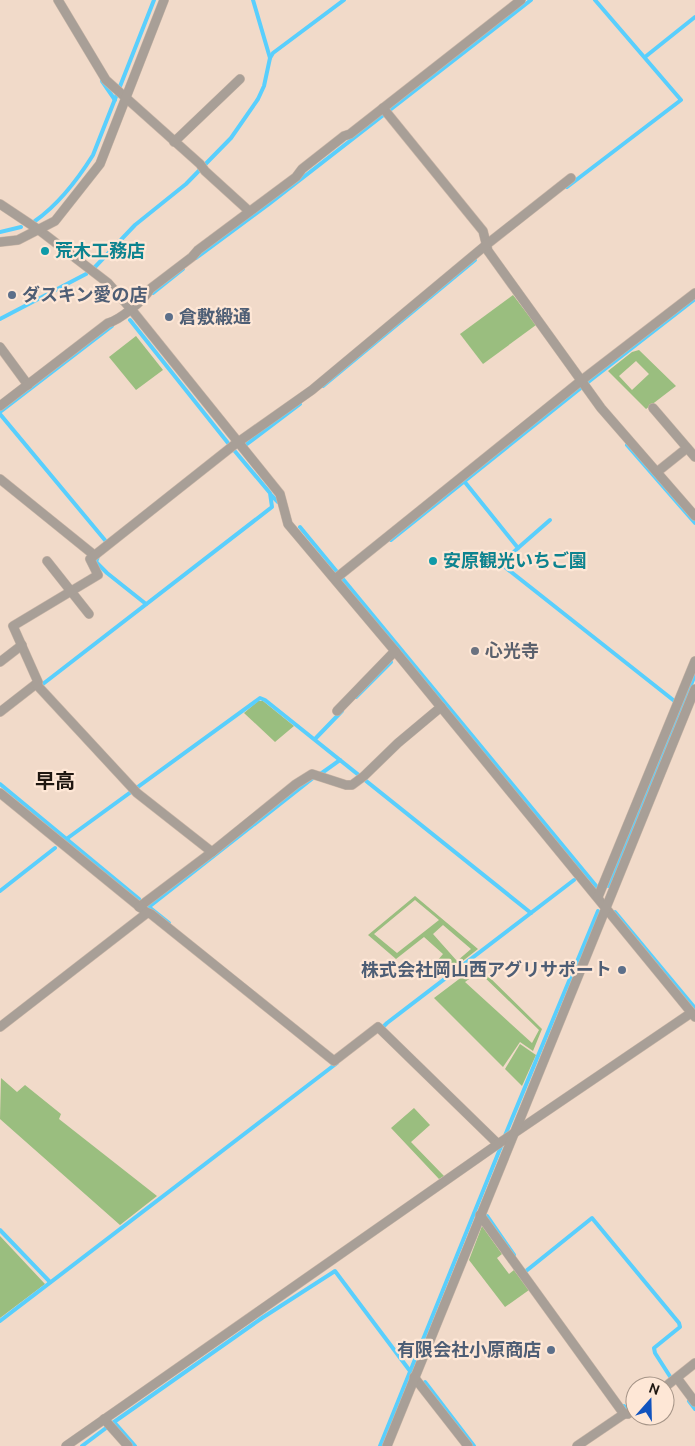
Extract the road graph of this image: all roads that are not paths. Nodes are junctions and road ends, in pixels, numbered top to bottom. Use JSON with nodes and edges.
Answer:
{"nodes":[{"id":1,"x":58,"y":0,"type":"edge"},
{"id":2,"x":164,"y":0,"type":"edge"},
{"id":3,"x":522,"y":0,"type":"edge"},
{"id":4,"x":240,"y":79,"type":"dead end"},
{"id":5,"x":123,"y":97,"type":"junction"},
{"id":6,"x":385,"y":111,"type":"junction"},
{"id":7,"x":174,"y":142,"type":"junction"},
{"id":8,"x":571,"y":178,"type":"dead end"},
{"id":9,"x":0,"y":204,"type":"edge"},
{"id":10,"x":249,"y":211,"type":"junction"},
{"id":11,"x":39,"y":230,"type":"junction"},
{"id":12,"x":0,"y":242,"type":"edge"},
{"id":13,"x":487,"y":248,"type":"junction"},
{"id":14,"x":695,"y":293,"type":"edge"},
{"id":15,"x":131,"y":309,"type":"junction"},
{"id":16,"x":0,"y":347,"type":"edge"},
{"id":17,"x":584,"y":383,"type":"junction"},
{"id":18,"x":28,"y":385,"type":"junction"},
{"id":19,"x":0,"y":406,"type":"edge"},
{"id":20,"x":653,"y":408,"type":"dead end"},
{"id":21,"x":233,"y":446,"type":"junction"},
{"id":22,"x":687,"y":448,"type":"junction"},
{"id":23,"x":695,"y":457,"type":"edge"},
{"id":24,"x":657,"y":472,"type":"junction"},
{"id":25,"x":0,"y":479,"type":"edge"},
{"id":26,"x":695,"y":516,"type":"edge"},
{"id":27,"x":94,"y":555,"type":"junction"},
{"id":28,"x":47,"y":561,"type":"dead end"},
{"id":29,"x":338,"y":576,"type":"junction"},
{"id":30,"x":71,"y":591,"type":"junction"},
{"id":31,"x":89,"y":614,"type":"dead end"},
{"id":32,"x":22,"y":645,"type":"junction"},
{"id":33,"x":395,"y":651,"type":"junction"},
{"id":34,"x":695,"y":661,"type":"edge"},
{"id":35,"x":0,"y":662,"type":"edge"},
{"id":36,"x":38,"y":686,"type":"junction"},
{"id":37,"x":695,"y":689,"type":"edge"},
{"id":38,"x":441,"y":707,"type":"junction"},
{"id":39,"x":337,"y":711,"type":"dead end"},
{"id":40,"x":0,"y":712,"type":"edge"},
{"id":41,"x":0,"y":793,"type":"edge"},
{"id":42,"x":212,"y":852,"type":"junction"},
{"id":43,"x":598,"y":897,"type":"junction"},
{"id":44,"x":606,"y":909,"type":"junction"},
{"id":45,"x":143,"y":910,"type":"junction"},
{"id":46,"x":693,"y":1014,"type":"edge"},
{"id":47,"x":0,"y":1027,"type":"edge"},
{"id":48,"x":511,"y":1136,"type":"junction"},
{"id":49,"x":499,"y":1144,"type":"junction"},
{"id":50,"x":480,"y":1215,"type":"junction"},
{"id":51,"x":695,"y":1363,"type":"edge"},
{"id":52,"x":414,"y":1377,"type":"junction"},
{"id":53,"x":675,"y":1380,"type":"edge"},
{"id":54,"x":675,"y":1385,"type":"edge"},
{"id":55,"x":695,"y":1402,"type":"edge"},
{"id":56,"x":624,"y":1414,"type":"joint"},
{"id":57,"x":108,"y":1423,"type":"junction"},
{"id":58,"x":66,"y":1446,"type":"edge"},
{"id":59,"x":128,"y":1446,"type":"edge"},
{"id":60,"x":386,"y":1446,"type":"edge"},
{"id":61,"x":468,"y":1446,"type":"edge"},
{"id":62,"x":577,"y":1446,"type":"edge"}],
"edges":[{"from":1,"to":5,"type":"street"},
{"from":2,"to":5,"type":"street"},
{"from":3,"to":6,"type":"street"},
{"from":4,"to":7,"type":"street"},
{"from":5,"to":7,"type":"street"},
{"from":5,"to":11,"type":"street"},
{"from":6,"to":10,"type":"street"},
{"from":6,"to":13,"type":"street"},
{"from":7,"to":10,"type":"street"},
{"from":8,"to":13,"type":"street"},
{"from":9,"to":11,"type":"street"},
{"from":10,"to":15,"type":"street"},
{"from":11,"to":12,"type":"street"},
{"from":11,"to":15,"type":"street"},
{"from":13,"to":17,"type":"street"},
{"from":13,"to":21,"type":"street"},
{"from":14,"to":17,"type":"street"},
{"from":15,"to":18,"type":"street"},
{"from":15,"to":21,"type":"street"},
{"from":16,"to":18,"type":"street"},
{"from":17,"to":24,"type":"street"},
{"from":17,"to":29,"type":"street"},
{"from":18,"to":19,"type":"street"},
{"from":20,"to":22,"type":"street"},
{"from":21,"to":27,"type":"street"},
{"from":21,"to":29,"type":"street"},
{"from":22,"to":23,"type":"street"},
{"from":22,"to":24,"type":"street"},
{"from":24,"to":26,"type":"street"},
{"from":25,"to":27,"type":"street"},
{"from":27,"to":30,"type":"street"},
{"from":28,"to":30,"type":"street"},
{"from":29,"to":33,"type":"street"},
{"from":30,"to":31,"type":"street"},
{"from":30,"to":32,"type":"street"},
{"from":32,"to":35,"type":"street"},
{"from":32,"to":36,"type":"street"},
{"from":33,"to":38,"type":"street"},
{"from":33,"to":39,"type":"street"},
{"from":34,"to":43,"type":"street"},
{"from":36,"to":40,"type":"street"},
{"from":36,"to":42,"type":"street"},
{"from":37,"to":44,"type":"street"},
{"from":38,"to":42,"type":"street"},
{"from":38,"to":43,"type":"street"},
{"from":41,"to":45,"type":"street"},
{"from":42,"to":45,"type":"street"},
{"from":43,"to":44,"type":"street"},
{"from":44,"to":46,"type":"street"},
{"from":44,"to":48,"type":"street"},
{"from":45,"to":47,"type":"street"},
{"from":45,"to":49,"type":"street"},
{"from":46,"to":48,"type":"street"},
{"from":48,"to":49,"type":"street"},
{"from":48,"to":50,"type":"street"},
{"from":49,"to":57,"type":"street"},
{"from":50,"to":52,"type":"street"},
{"from":50,"to":56,"type":"street"},
{"from":51,"to":53,"type":"street"},
{"from":52,"to":60,"type":"street"},
{"from":52,"to":61,"type":"street"},
{"from":54,"to":55,"type":"street"},
{"from":56,"to":62,"type":"street"},
{"from":57,"to":58,"type":"street"},
{"from":57,"to":59,"type":"street"}]}
